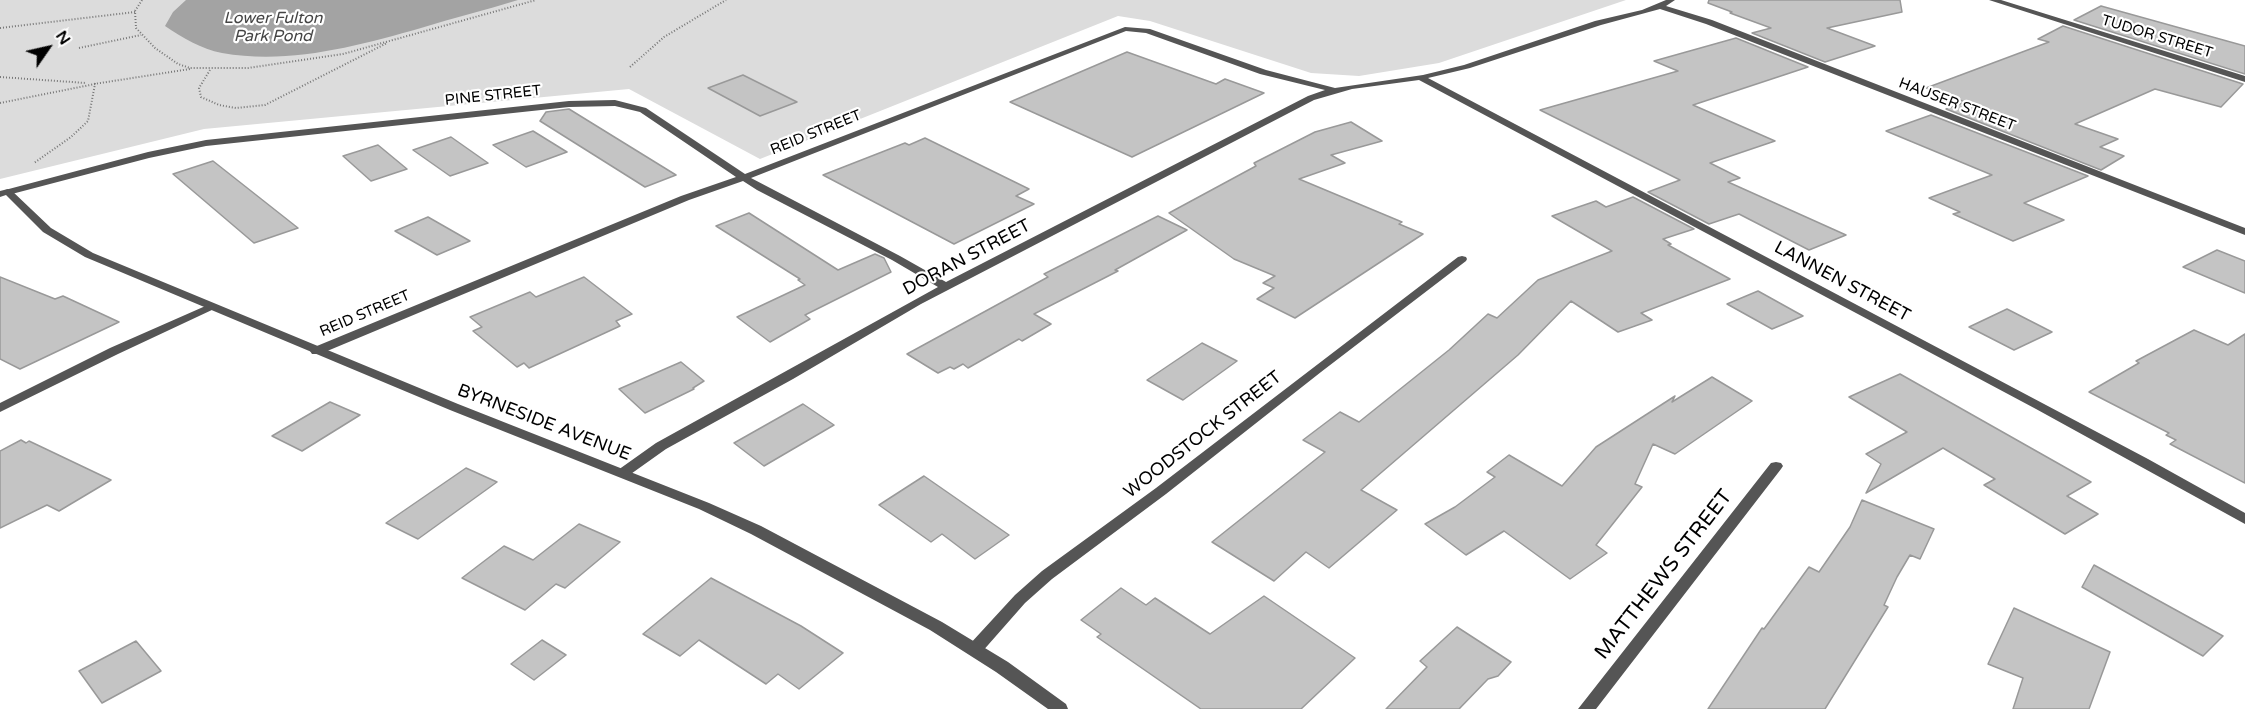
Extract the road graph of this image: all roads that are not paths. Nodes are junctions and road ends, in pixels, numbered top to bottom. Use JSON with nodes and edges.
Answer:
{"nodes":[{"id":1,"x":1671,"y":0,"type":"edge"},
{"id":2,"x":1993,"y":0,"type":"edge"},
{"id":3,"x":1659,"y":6,"type":"junction"},
{"id":4,"x":1421,"y":78,"type":"junction"},
{"id":5,"x":2245,"y":79,"type":"edge"},
{"id":6,"x":1336,"y":90,"type":"junction"},
{"id":7,"x":743,"y":177,"type":"junction"},
{"id":8,"x":4,"y":193,"type":"edge"},
{"id":9,"x":2245,"y":232,"type":"edge"},
{"id":10,"x":1462,"y":259,"type":"dead end"},
{"id":11,"x":946,"y":287,"type":"junction"},
{"id":12,"x":210,"y":307,"type":"junction"},
{"id":13,"x":316,"y":351,"type":"junction"},
{"id":14,"x":0,"y":408,"type":"edge"},
{"id":15,"x":1776,"y":466,"type":"dead end"},
{"id":16,"x":623,"y":473,"type":"junction"},
{"id":17,"x":2245,"y":519,"type":"edge"},
{"id":18,"x":975,"y":649,"type":"junction"},
{"id":19,"x":1060,"y":709,"type":"edge"},
{"id":20,"x":1586,"y":709,"type":"edge"}],
"edges":[{"from":1,"to":3,"type":"street"},
{"from":2,"to":5,"type":"street","name":"TUDOR STREET"},
{"from":3,"to":4,"type":"street"},
{"from":3,"to":9,"type":"street","name":"HAUSER STREET"},
{"from":4,"to":6,"type":"street"},
{"from":4,"to":17,"type":"street","name":"LANNEN STREET"},
{"from":6,"to":7,"type":"street","name":"REID STREET"},
{"from":6,"to":11,"type":"street","name":"DORAN STREET"},
{"from":7,"to":8,"type":"street","name":"PINE STREET"},
{"from":7,"to":11,"type":"street","name":"PINE STREET"},
{"from":7,"to":13,"type":"street","name":"REID STREET"},
{"from":8,"to":12,"type":"street","name":"BYRNESIDE AVENUE"},
{"from":10,"to":18,"type":"street","name":"WOODSTOCK STREET"},
{"from":11,"to":16,"type":"street","name":"DORAN STREET"},
{"from":12,"to":13,"type":"street","name":"BYRNESIDE AVENUE"},
{"from":12,"to":14,"type":"street"},
{"from":13,"to":16,"type":"street","name":"BYRNESIDE AVENUE"},
{"from":15,"to":20,"type":"street","name":"MATTHEWS STREET"},
{"from":16,"to":18,"type":"street","name":"BYRNESIDE AVENUE"},
{"from":18,"to":19,"type":"street","name":"BYRNESIDE AVENUE"}]}
